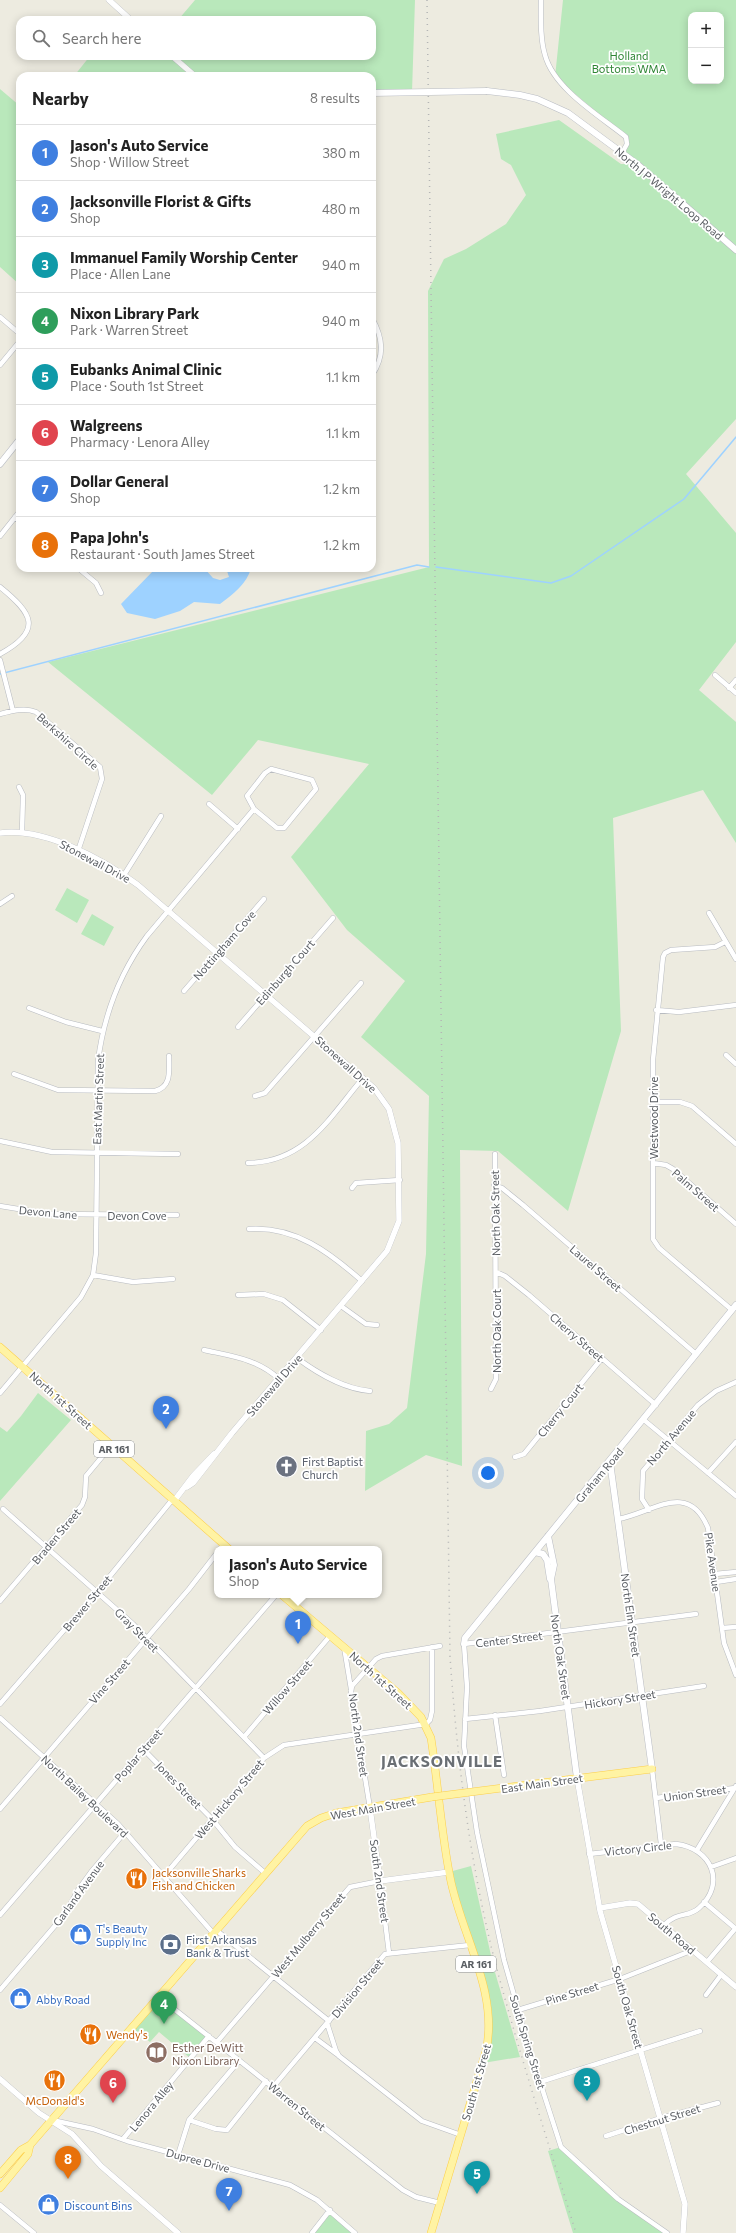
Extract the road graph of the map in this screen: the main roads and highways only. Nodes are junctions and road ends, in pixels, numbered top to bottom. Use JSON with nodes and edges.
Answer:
{"nodes":[{"id":1,"x":376,"y":93,"type":"edge"},
{"id":2,"x":736,"y":250,"type":"edge"},
{"id":3,"x":16,"y":444,"type":"edge"},
{"id":4,"x":0,"y":464,"type":"edge"},
{"id":5,"x":734,"y":1308,"type":"edge"},
{"id":6,"x":0,"y":1347,"type":"edge"},
{"id":7,"x":610,"y":1462,"type":"junction"},
{"id":8,"x":548,"y":1536,"type":"junction"},
{"id":9,"x":223,"y":1546,"type":"edge"},
{"id":10,"x":535,"y":1552,"type":"junction"},
{"id":11,"x":551,"y":1579,"type":"junction"},
{"id":12,"x":286,"y":1598,"type":"edge"},
{"id":13,"x":464,"y":1644,"type":"road end"},
{"id":14,"x":652,"y":1769,"type":"joint"},
{"id":15,"x":577,"y":1778,"type":"junction"},
{"id":16,"x":437,"y":1789,"type":"joint"},
{"id":17,"x":432,"y":1797,"type":"joint"},
{"id":18,"x":30,"y":2145,"type":"junction"},
{"id":19,"x":0,"y":2174,"type":"edge"},
{"id":20,"x":0,"y":2188,"type":"edge"},
{"id":21,"x":431,"y":2233,"type":"edge"}],
"edges":[{"from":1,"to":2,"type":"main road","name":"North J P Wright Loop Road","bridge":true},
{"from":3,"to":4,"type":"main road"},
{"from":5,"to":7,"type":"main road","name":"Graham Road"},
{"from":6,"to":9,"type":"main road","name":"North 1st Street","number":"AR 161"},
{"from":7,"to":8,"type":"main road","name":"Graham Road"},
{"from":7,"to":14,"type":"main road","name":"North Elm Street"},
{"from":8,"to":10,"type":"main road","name":"Graham Road"},
{"from":8,"to":11,"type":"main road","name":"North Oak Street"},
{"from":10,"to":11,"type":"main road"},
{"from":10,"to":13,"type":"main road","name":"Graham Road"},
{"from":11,"to":15,"type":"main road","name":"North Oak Street"},
{"from":12,"to":16,"type":"main road","name":"North 1st Street","number":"AR 161"},
{"from":14,"to":15,"type":"main road","name":"East Main Street"},
{"from":15,"to":17,"type":"main road","name":"East Main Street","bridge":true},
{"from":16,"to":21,"type":"main road","name":"South 1st Street","number":"AR 161"},
{"from":17,"to":18,"type":"main road","name":"West Main Street"},
{"from":18,"to":19,"type":"main road","name":"West Main Street"},
{"from":18,"to":20,"type":"main road","name":"West Main Street"}]}
